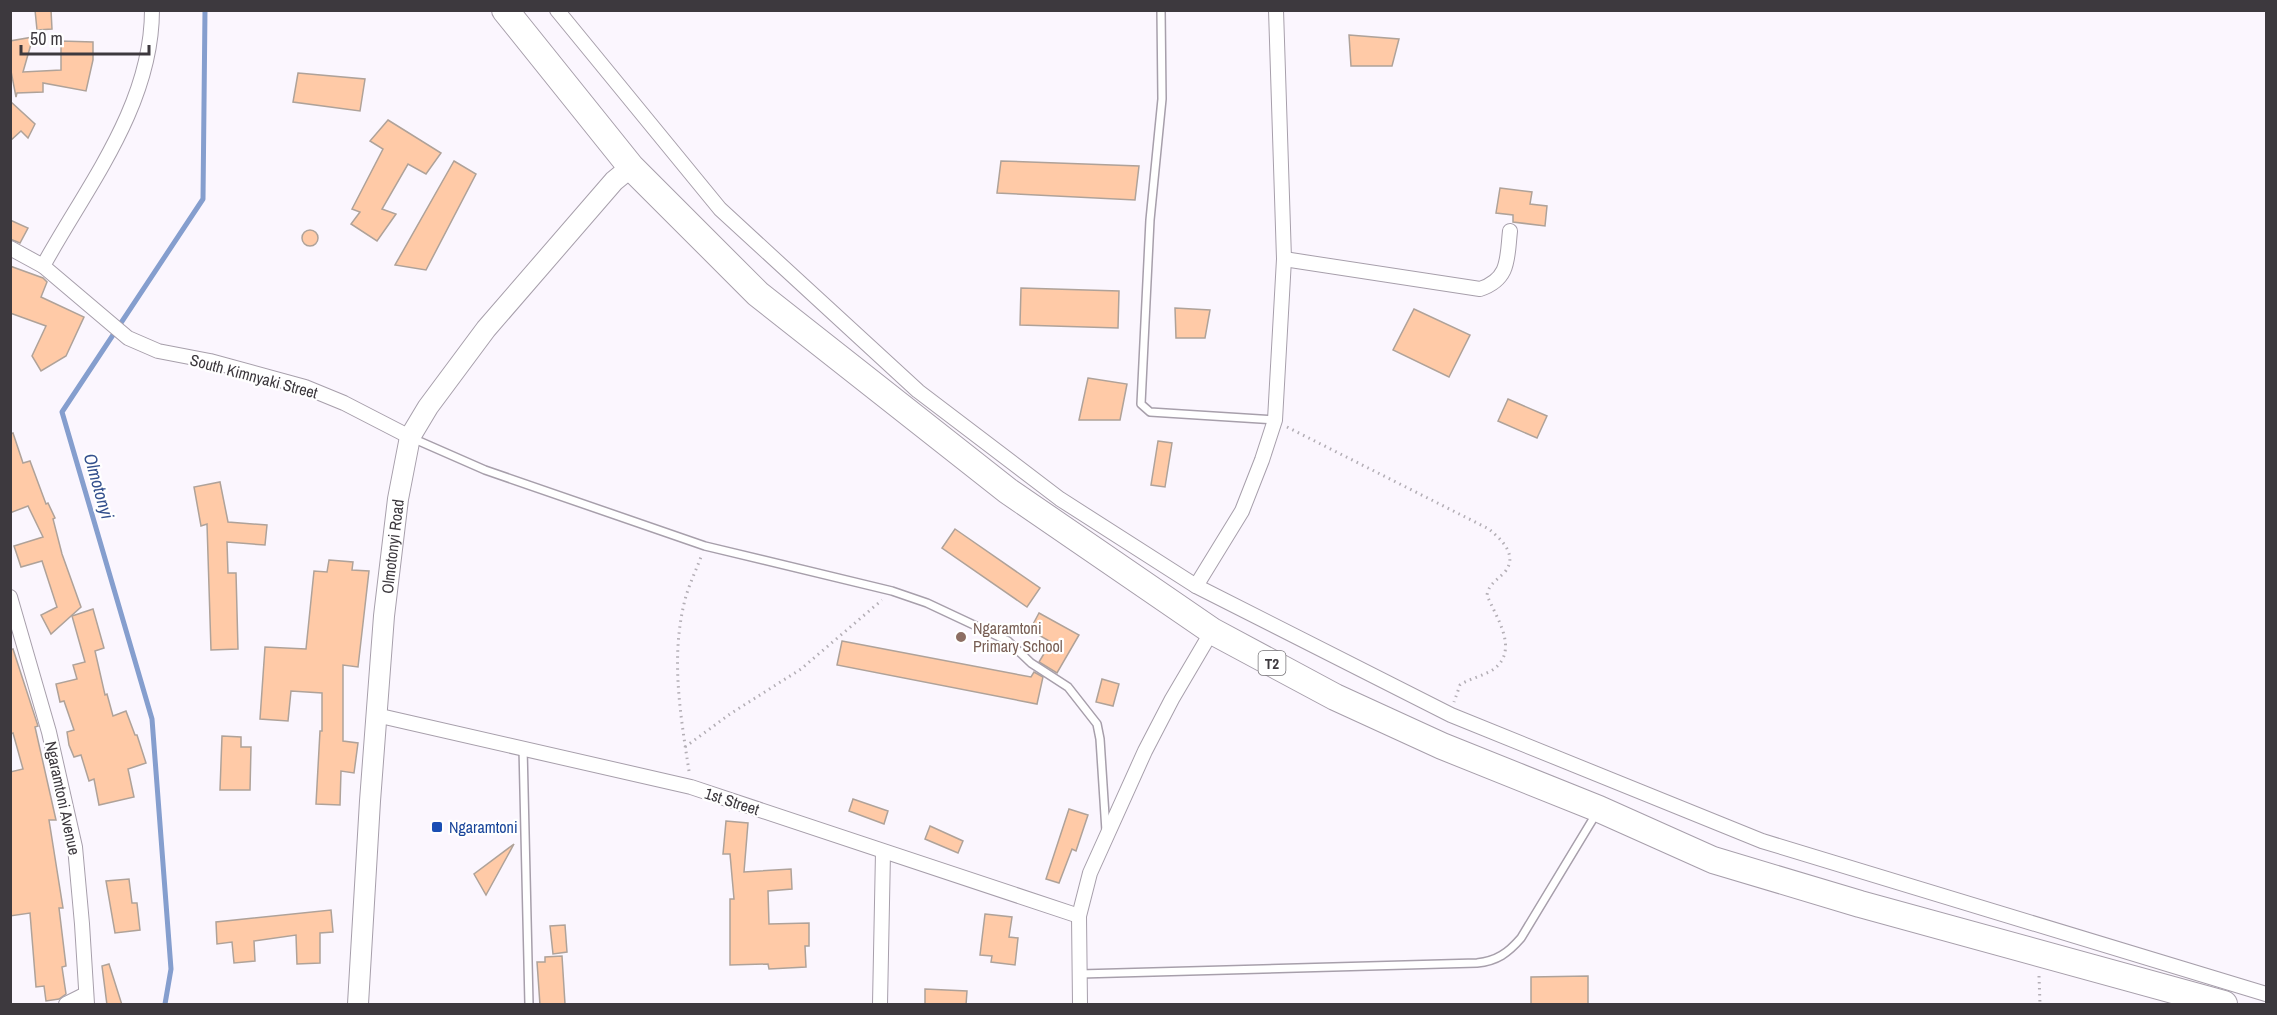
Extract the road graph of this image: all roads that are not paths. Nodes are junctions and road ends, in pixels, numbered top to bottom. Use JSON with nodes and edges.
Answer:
{"nodes":[{"id":1,"x":152,"y":10,"type":"edge"},
{"id":2,"x":505,"y":10,"type":"edge"},
{"id":3,"x":557,"y":10,"type":"edge"},
{"id":4,"x":1161,"y":10,"type":"edge"},
{"id":5,"x":1276,"y":10,"type":"edge"},
{"id":6,"x":631,"y":167,"type":"junction"},
{"id":7,"x":1510,"y":231,"type":"dead end"},
{"id":8,"x":10,"y":248,"type":"edge"},
{"id":9,"x":1284,"y":259,"type":"junction"},
{"id":10,"x":42,"y":266,"type":"junction"},
{"id":11,"x":1275,"y":420,"type":"junction"},
{"id":12,"x":410,"y":437,"type":"junction"},
{"id":13,"x":1196,"y":586,"type":"junction"},
{"id":14,"x":10,"y":597,"type":"edge"},
{"id":15,"x":1212,"y":631,"type":"junction"},
{"id":16,"x":376,"y":714,"type":"junction"},
{"id":17,"x":523,"y":747,"type":"junction"},
{"id":18,"x":1599,"y":809,"type":"junction"},
{"id":19,"x":1106,"y":834,"type":"junction"},
{"id":20,"x":883,"y":852,"type":"junction"},
{"id":21,"x":1079,"y":916,"type":"junction"},
{"id":22,"x":1080,"y":975,"type":"junction"},
{"id":23,"x":2266,"y":994,"type":"edge"},
{"id":24,"x":86,"y":999,"type":"edge"},
{"id":25,"x":66,"y":1005,"type":"edge"},
{"id":26,"x":358,"y":1005,"type":"edge"},
{"id":27,"x":529,"y":1005,"type":"edge"},
{"id":28,"x":880,"y":1005,"type":"edge"},
{"id":29,"x":1080,"y":1005,"type":"edge"},
{"id":30,"x":2224,"y":1005,"type":"edge"}],
"edges":[{"from":1,"to":10,"type":"street"},
{"from":2,"to":6,"type":"highway","number":"T2"},
{"from":3,"to":13,"type":"street"},
{"from":4,"to":11,"type":"lane"},
{"from":5,"to":9,"type":"street"},
{"from":6,"to":12,"type":"street","name":"Olmotonyi Road"},
{"from":6,"to":15,"type":"highway","number":"T2"},
{"from":7,"to":9,"type":"street"},
{"from":8,"to":10,"type":"street","name":"South Kimnyaki Street"},
{"from":9,"to":11,"type":"street"},
{"from":10,"to":12,"type":"street","name":"South Kimnyaki Street"},
{"from":11,"to":13,"type":"street"},
{"from":12,"to":16,"type":"street","name":"Olmotonyi Road"},
{"from":12,"to":19,"type":"lane"},
{"from":13,"to":23,"type":"street"},
{"from":14,"to":24,"type":"street","name":"Ngaramtoni Avenue"},
{"from":15,"to":18,"type":"highway","number":"T2"},
{"from":15,"to":19,"type":"street"},
{"from":16,"to":17,"type":"street","name":"1st Street"},
{"from":16,"to":26,"type":"street","name":"Olmotonyi Road"},
{"from":17,"to":20,"type":"street","name":"1st Street"},
{"from":17,"to":27,"type":"lane"},
{"from":18,"to":22,"type":"lane"},
{"from":18,"to":30,"type":"highway","number":"T2"},
{"from":19,"to":21,"type":"street"},
{"from":20,"to":21,"type":"street","name":"1st Street"},
{"from":20,"to":28,"type":"street"},
{"from":21,"to":22,"type":"street"},
{"from":22,"to":29,"type":"street"},
{"from":24,"to":25,"type":"street"}]}
